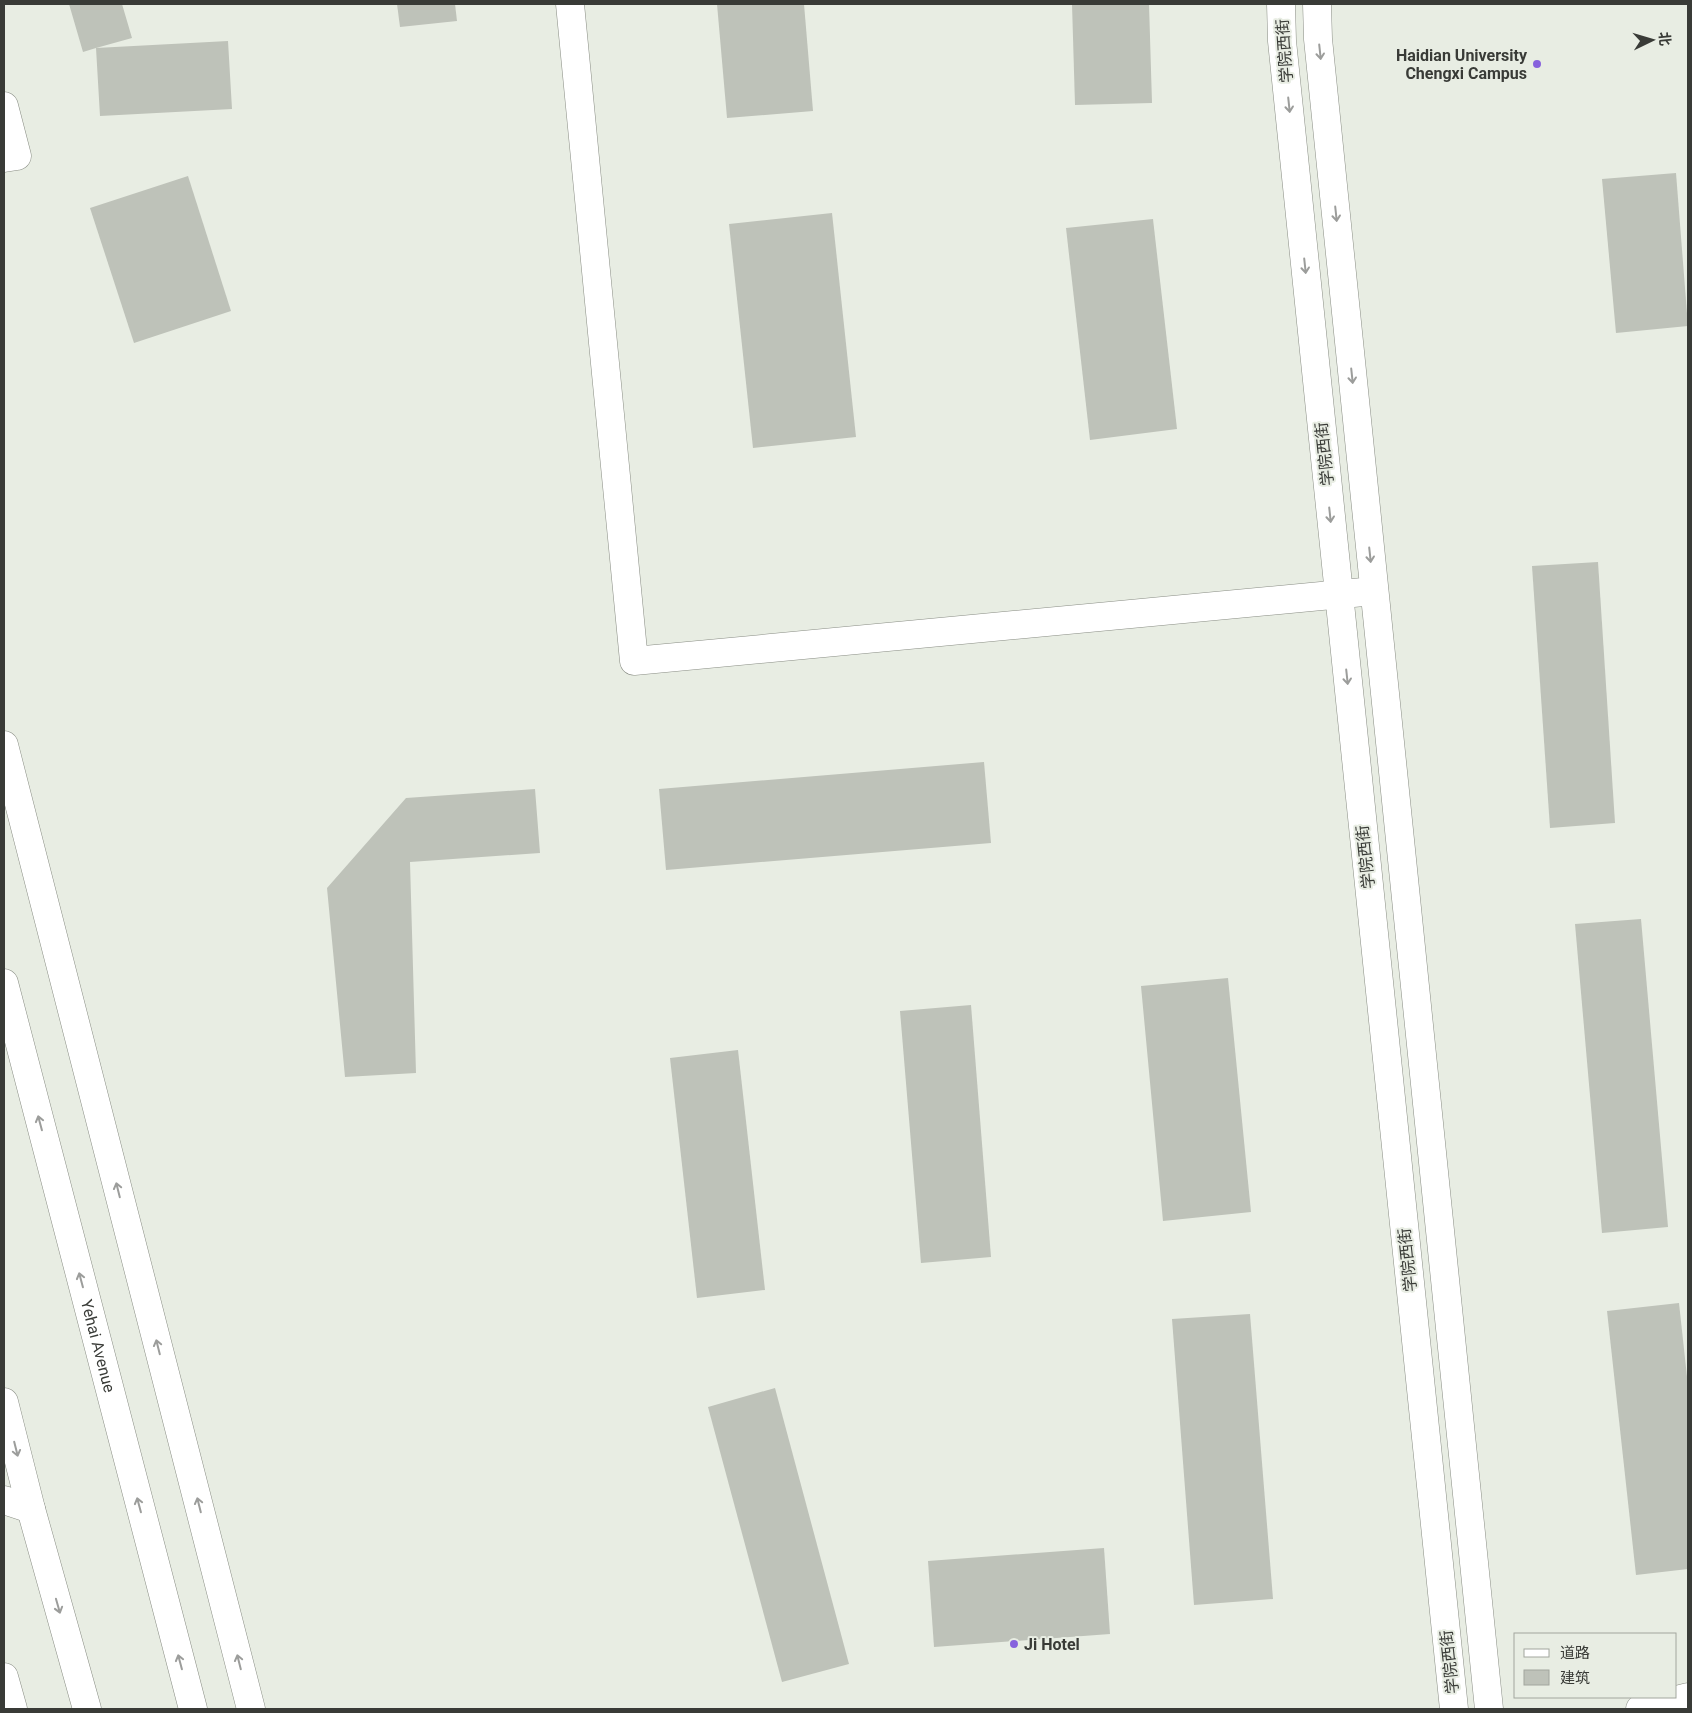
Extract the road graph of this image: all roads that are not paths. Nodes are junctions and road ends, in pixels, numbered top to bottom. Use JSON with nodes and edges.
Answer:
{"nodes":[{"id":1,"x":570,"y":4,"type":"edge"},
{"id":2,"x":1281,"y":4,"type":"edge"},
{"id":3,"x":1317,"y":4,"type":"edge"},
{"id":4,"x":4,"y":106,"type":"edge"},
{"id":5,"x":4,"y":158,"type":"edge"},
{"id":6,"x":1374,"y":591,"type":"junction"},
{"id":7,"x":1338,"y":595,"type":"junction"},
{"id":8,"x":4,"y":745,"type":"edge"},
{"id":9,"x":4,"y":983,"type":"edge"},
{"id":10,"x":4,"y":1402,"type":"edge"},
{"id":11,"x":4,"y":1500,"type":"edge"},
{"id":12,"x":31,"y":1509,"type":"junction"},
{"id":13,"x":4,"y":1677,"type":"edge"},
{"id":14,"x":1688,"y":1697,"type":"edge"},
{"id":15,"x":13,"y":1709,"type":"edge"},
{"id":16,"x":86,"y":1709,"type":"edge"},
{"id":17,"x":192,"y":1709,"type":"edge"},
{"id":18,"x":251,"y":1709,"type":"edge"},
{"id":19,"x":1454,"y":1709,"type":"edge"},
{"id":20,"x":1489,"y":1709,"type":"edge"},
{"id":21,"x":1640,"y":1709,"type":"edge"}],
"edges":[{"from":1,"to":7,"type":"main road"},
{"from":2,"to":7,"type":"main road","name":"学院西街","one_way":true},
{"from":3,"to":6,"type":"main road","one_way":true},
{"from":4,"to":5,"type":"main road"},
{"from":6,"to":7,"type":"main road"},
{"from":6,"to":20,"type":"main road"},
{"from":7,"to":19,"type":"main road","name":"学院西街","one_way":true},
{"from":18,"to":8,"type":"main road","one_way":true},
{"from":17,"to":9,"type":"main road","name":"Yehai Avenue","one_way":true},
{"from":10,"to":12,"type":"main road","one_way":true},
{"from":11,"to":12,"type":"main road"},
{"from":12,"to":16,"type":"main road","one_way":true},
{"from":13,"to":15,"type":"main road"},
{"from":14,"to":21,"type":"main road"}]}
